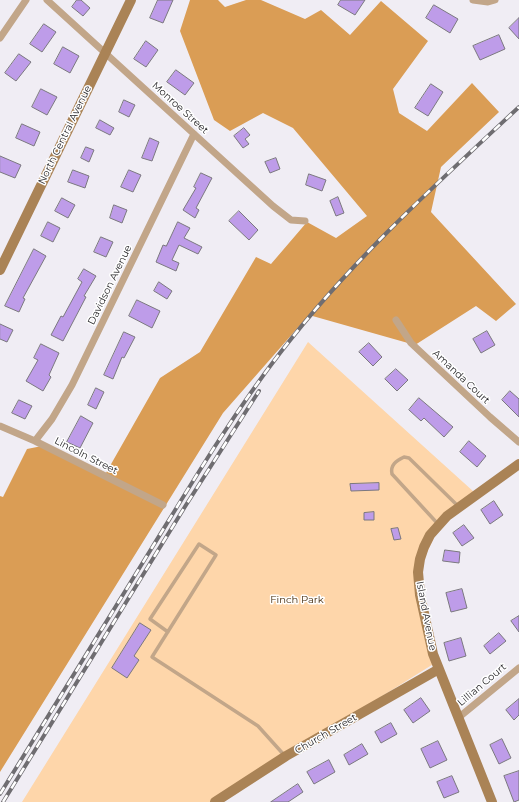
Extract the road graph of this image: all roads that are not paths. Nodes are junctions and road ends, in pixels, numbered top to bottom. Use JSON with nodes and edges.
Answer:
{"nodes":[{"id":1,"x":26,"y":0,"type":"edge"},
{"id":2,"x":47,"y":0,"type":"edge"},
{"id":3,"x":131,"y":0,"type":"edge"},
{"id":4,"x":473,"y":0,"type":"edge"},
{"id":5,"x":495,"y":0,"type":"edge"},
{"id":6,"x":0,"y":38,"type":"edge"},
{"id":7,"x":105,"y":54,"type":"junction"},
{"id":8,"x":194,"y":134,"type":"junction"},
{"id":9,"x":305,"y":221,"type":"dead end"},
{"id":10,"x":0,"y":270,"type":"edge"},
{"id":11,"x":396,"y":320,"type":"dead end"},
{"id":12,"x":0,"y":426,"type":"edge"},
{"id":13,"x":35,"y":441,"type":"junction"},
{"id":14,"x":519,"y":442,"type":"edge"},
{"id":15,"x":519,"y":464,"type":"edge"},
{"id":16,"x":163,"y":505,"type":"dead end"},
{"id":17,"x":459,"y":507,"type":"junction"},
{"id":18,"x":438,"y":524,"type":"junction"},
{"id":19,"x":168,"y":632,"type":"junction"},
{"id":20,"x":519,"y":668,"type":"edge"},
{"id":21,"x":439,"y":669,"type":"junction"},
{"id":22,"x":458,"y":718,"type":"junction"},
{"id":23,"x":286,"y":756,"type":"junction"},
{"id":24,"x":215,"y":802,"type":"edge"},
{"id":25,"x":492,"y":802,"type":"edge"}],
"edges":[{"from":1,"to":6,"type":"street"},
{"from":2,"to":7,"type":"street","name":"Monroe Street"},
{"from":3,"to":7,"type":"street","name":"North Central Avenue"},
{"from":4,"to":5,"type":"street"},
{"from":7,"to":8,"type":"street","name":"Monroe Street"},
{"from":7,"to":10,"type":"street","name":"North Central Avenue"},
{"from":8,"to":9,"type":"street","name":"Monroe Street"},
{"from":8,"to":13,"type":"street","name":"Davidson Avenue"},
{"from":11,"to":14,"type":"street","name":"Amanda Court"},
{"from":12,"to":13,"type":"street","name":"Lincoln Street"},
{"from":13,"to":16,"type":"street","name":"Lincoln Street"},
{"from":15,"to":17,"type":"street","name":"Island Avenue"},
{"from":17,"to":18,"type":"street","name":"Island Avenue"},
{"from":17,"to":18,"type":"lane"},
{"from":18,"to":21,"type":"street","name":"Island Avenue"},
{"from":19,"to":19,"type":"lane"},
{"from":19,"to":23,"type":"lane"},
{"from":20,"to":22,"type":"street","name":"Lillian Court"},
{"from":21,"to":22,"type":"street","name":"Island Avenue"},
{"from":21,"to":23,"type":"street","name":"Church Street"},
{"from":22,"to":25,"type":"street","name":"Island Avenue"},
{"from":23,"to":24,"type":"street","name":"Church Street"}]}
